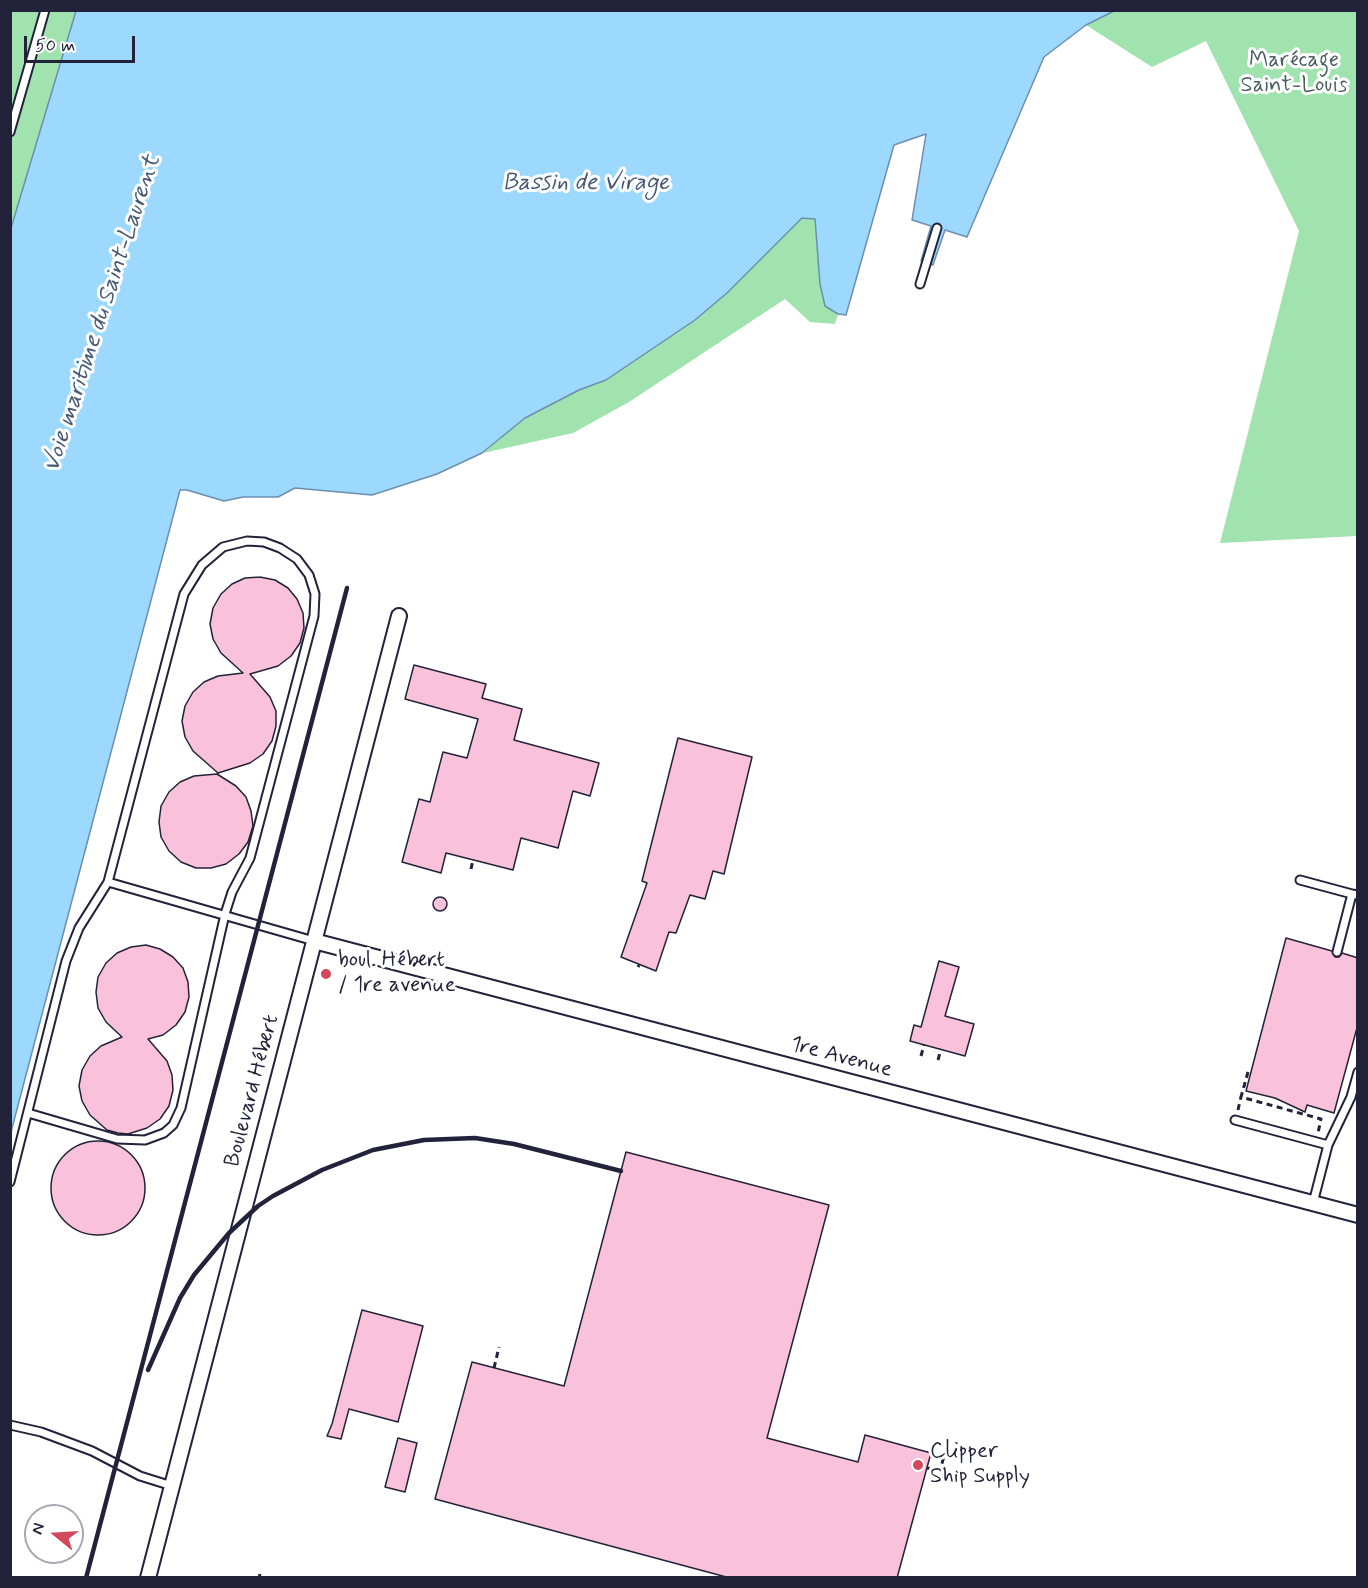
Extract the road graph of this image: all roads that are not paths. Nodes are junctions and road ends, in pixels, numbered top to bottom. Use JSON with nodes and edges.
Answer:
{"nodes":[{"id":1,"x":45,"y":10,"type":"edge"},
{"id":2,"x":10,"y":132,"type":"edge"},
{"id":3,"x":938,"y":228,"type":"dead end"},
{"id":4,"x":920,"y":284,"type":"dead end"},
{"id":5,"x":399,"y":616,"type":"dead end"},
{"id":6,"x":1300,"y":880,"type":"dead end"},
{"id":7,"x":108,"y":882,"type":"junction"},
{"id":8,"x":1355,"y":895,"type":"edge"},
{"id":9,"x":225,"y":914,"type":"junction"},
{"id":10,"x":314,"y":941,"type":"junction"},
{"id":11,"x":1337,"y":952,"type":"dead end"},
{"id":12,"x":1358,"y":1072,"type":"edge"},
{"id":13,"x":28,"y":1113,"type":"junction"},
{"id":14,"x":1235,"y":1120,"type":"dead end"},
{"id":15,"x":1328,"y":1145,"type":"junction"},
{"id":16,"x":10,"y":1182,"type":"edge"},
{"id":17,"x":1313,"y":1203,"type":"junction"},
{"id":18,"x":1358,"y":1215,"type":"edge"},
{"id":19,"x":10,"y":1425,"type":"edge"},
{"id":20,"x":172,"y":1486,"type":"junction"},
{"id":21,"x":148,"y":1578,"type":"edge"}],
"edges":[{"from":1,"to":2,"type":"lane"},
{"from":3,"to":4,"type":"lane"},
{"from":5,"to":10,"type":"street","name":"Boulevard Hébert"},
{"from":6,"to":8,"type":"lane"},
{"from":7,"to":9,"type":"lane"},
{"from":7,"to":9,"type":"lane"},
{"from":7,"to":13,"type":"lane"},
{"from":8,"to":11,"type":"lane"},
{"from":9,"to":10,"type":"lane"},
{"from":9,"to":13,"type":"lane"},
{"from":10,"to":17,"type":"street","name":"1re Avenue"},
{"from":10,"to":20,"type":"street","name":"Boulevard Hébert"},
{"from":12,"to":15,"type":"lane"},
{"from":13,"to":16,"type":"lane"},
{"from":14,"to":15,"type":"lane"},
{"from":15,"to":17,"type":"lane"},
{"from":17,"to":18,"type":"street","name":"1re Avenue"},
{"from":19,"to":20,"type":"lane"},
{"from":20,"to":21,"type":"street","name":"Boulevard Hébert"}]}
